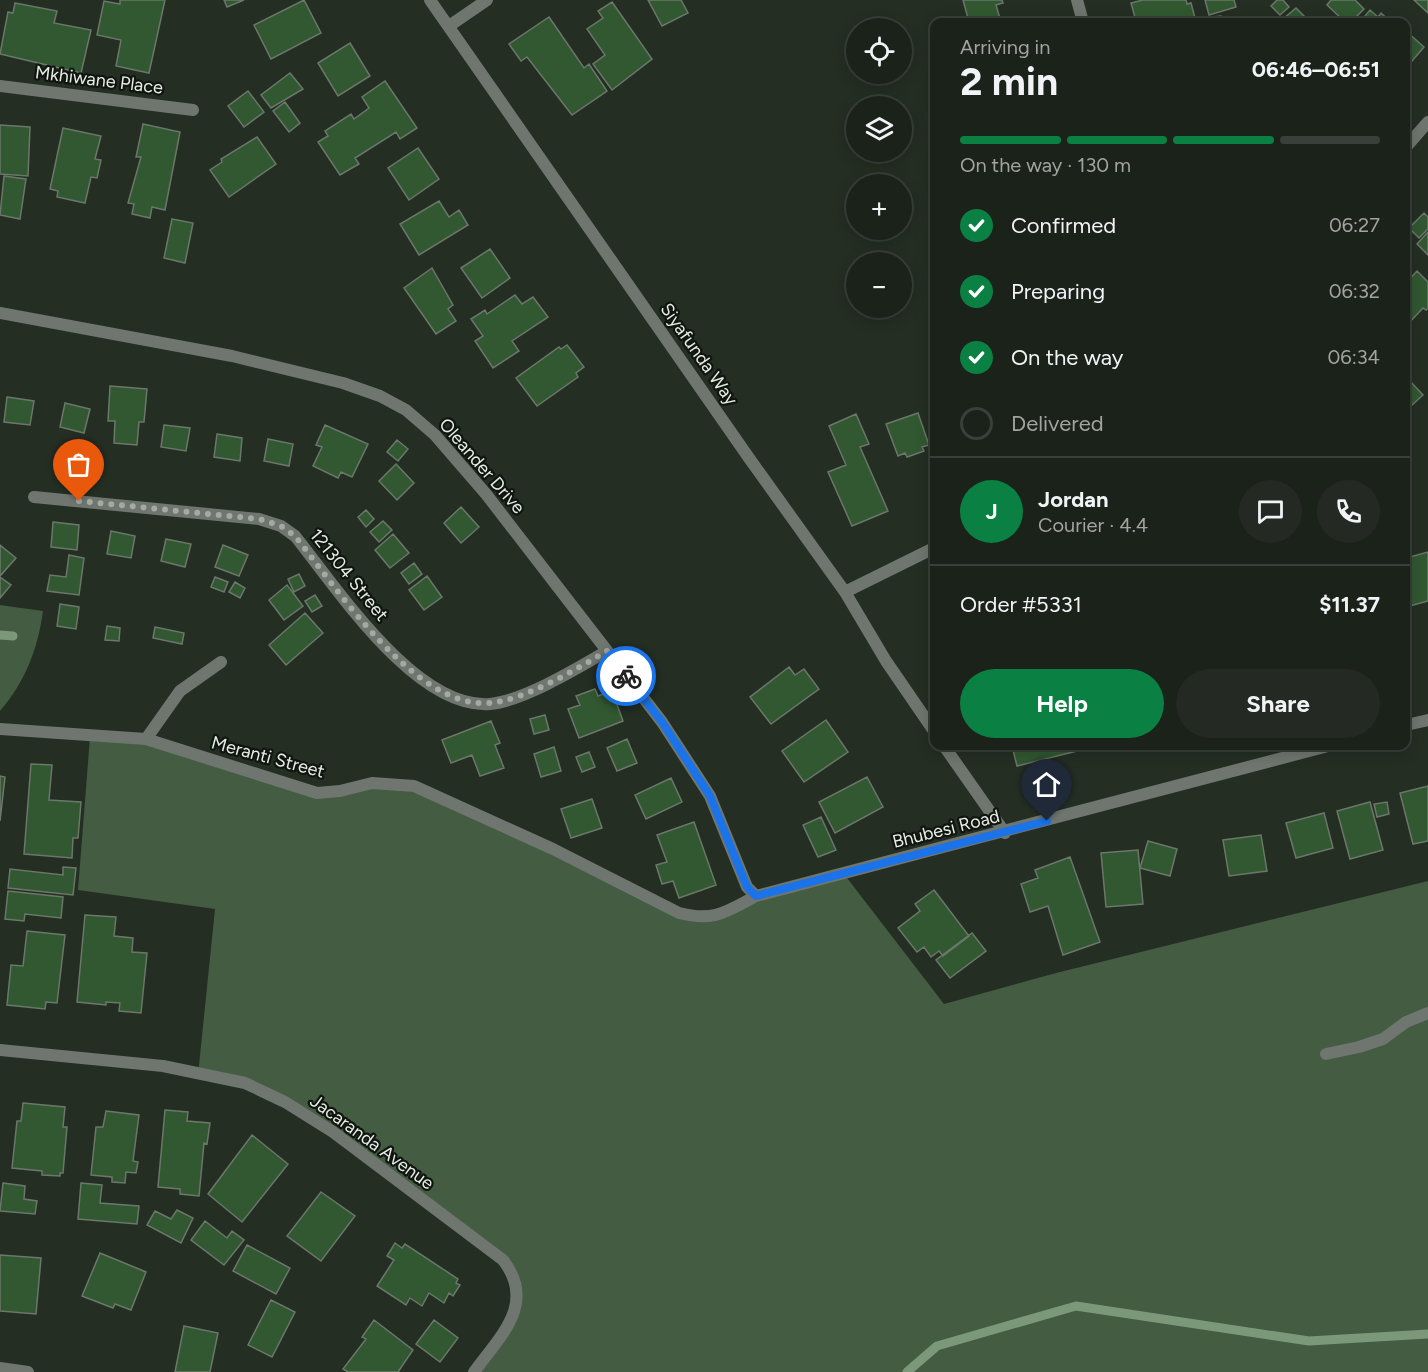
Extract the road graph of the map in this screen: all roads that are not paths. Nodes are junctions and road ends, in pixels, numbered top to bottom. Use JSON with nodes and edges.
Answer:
{"nodes":[{"id":1,"x":430,"y":0,"type":"edge"},
{"id":2,"x":487,"y":0,"type":"edge"},
{"id":3,"x":1077,"y":0,"type":"edge"},
{"id":4,"x":1082,"y":18,"type":"edge"},
{"id":5,"x":450,"y":26,"type":"junction"},
{"id":6,"x":0,"y":86,"type":"edge"},
{"id":7,"x":194,"y":110,"type":"dead end"},
{"id":8,"x":1428,"y":122,"type":"edge"},
{"id":9,"x":1410,"y":142,"type":"edge"},
{"id":10,"x":0,"y":313,"type":"edge"},
{"id":11,"x":34,"y":497,"type":"dead end"},
{"id":12,"x":930,"y":550,"type":"edge"},
{"id":13,"x":845,"y":592,"type":"junction"},
{"id":14,"x":607,"y":651,"type":"junction"},
{"id":15,"x":220,"y":662,"type":"dead end"},
{"id":16,"x":1428,"y":720,"type":"edge"},
{"id":17,"x":1410,"y":724,"type":"edge"},
{"id":18,"x":930,"y":725,"type":"edge"},
{"id":19,"x":0,"y":729,"type":"edge"},
{"id":20,"x":146,"y":739,"type":"junction"},
{"id":21,"x":947,"y":750,"type":"edge"},
{"id":22,"x":1313,"y":750,"type":"edge"},
{"id":23,"x":1005,"y":833,"type":"junction"},
{"id":24,"x":756,"y":896,"type":"junction"},
{"id":25,"x":679,"y":913,"type":"joint"},
{"id":26,"x":1428,"y":1013,"type":"edge"},
{"id":27,"x":0,"y":1050,"type":"edge"},
{"id":28,"x":1326,"y":1054,"type":"dead end"},
{"id":29,"x":0,"y":1368,"type":"edge"},
{"id":30,"x":28,"y":1372,"type":"edge"},
{"id":31,"x":474,"y":1372,"type":"edge"}],
"edges":[{"from":1,"to":5,"type":"street","name":"Siyafunda Way"},
{"from":2,"to":5,"type":"street"},
{"from":3,"to":4,"type":"street"},
{"from":5,"to":13,"type":"street","name":"Siyafunda Way"},
{"from":6,"to":7,"type":"street","name":"Mkhiwane Place"},
{"from":8,"to":9,"type":"street"},
{"from":10,"to":14,"type":"street","name":"Oleander Drive"},
{"from":11,"to":14,"type":"street","name":"121304 Street"},
{"from":12,"to":13,"type":"street"},
{"from":13,"to":18,"type":"street","name":"Siyafunda Way"},
{"from":14,"to":24,"type":"street","name":"Oleander Drive"},
{"from":15,"to":20,"type":"street"},
{"from":16,"to":17,"type":"street"},
{"from":19,"to":20,"type":"street","name":"Meranti Street"},
{"from":20,"to":25,"type":"street","name":"Meranti Street"},
{"from":21,"to":23,"type":"street"},
{"from":22,"to":23,"type":"street","name":"Bhubesi Road"},
{"from":23,"to":24,"type":"street","name":"Bhubesi Road"},
{"from":24,"to":25,"type":"street","name":"Bhubesi Road"},
{"from":26,"to":28,"type":"street"},
{"from":27,"to":31,"type":"street","name":"Jacaranda Avenue"},
{"from":29,"to":30,"type":"street"}]}
